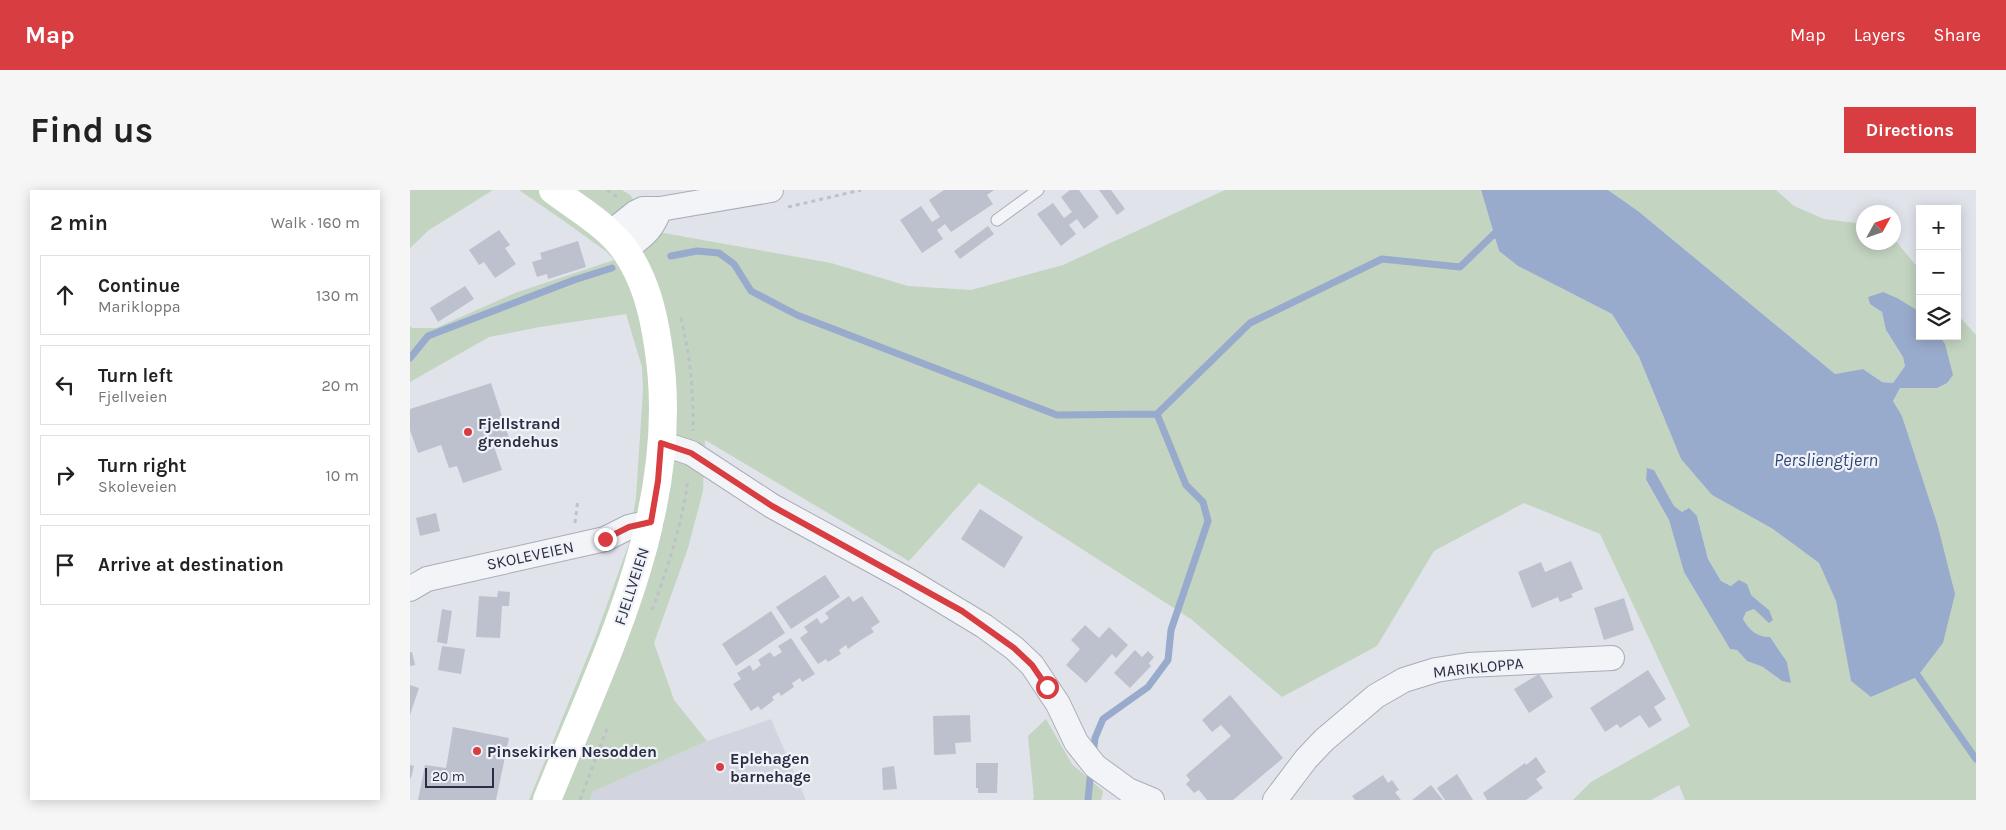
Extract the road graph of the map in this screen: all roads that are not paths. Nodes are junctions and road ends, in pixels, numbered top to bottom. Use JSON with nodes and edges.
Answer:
{"nodes":[{"id":1,"x":553,"y":190,"type":"edge"},
{"id":2,"x":772,"y":190,"type":"edge"},
{"id":3,"x":1038,"y":190,"type":"edge"},
{"id":4,"x":657,"y":200,"type":"edge"},
{"id":5,"x":997,"y":220,"type":"dead end"},
{"id":6,"x":618,"y":241,"type":"junction"},
{"id":7,"x":661,"y":443,"type":"junction"},
{"id":8,"x":651,"y":522,"type":"junction"},
{"id":9,"x":410,"y":589,"type":"edge"},
{"id":10,"x":1612,"y":658,"type":"dead end"},
{"id":11,"x":547,"y":800,"type":"edge"},
{"id":12,"x":1152,"y":800,"type":"edge"},
{"id":13,"x":1275,"y":800,"type":"edge"}],
"edges":[{"from":1,"to":6,"type":"main road","name":"FJELLVEIEN"},
{"from":2,"to":4,"type":"street"},
{"from":3,"to":5,"type":"lane"},
{"from":4,"to":6,"type":"street"},
{"from":4,"to":6,"type":"street"},
{"from":6,"to":7,"type":"main road","name":"FJELLVEIEN"},
{"from":7,"to":8,"type":"main road","name":"FJELLVEIEN"},
{"from":7,"to":12,"type":"street"},
{"from":8,"to":9,"type":"street","name":"SKOLEVEIEN"},
{"from":8,"to":11,"type":"main road","name":"FJELLVEIEN"},
{"from":10,"to":13,"type":"street","name":"MARIKLOPPA"}]}
